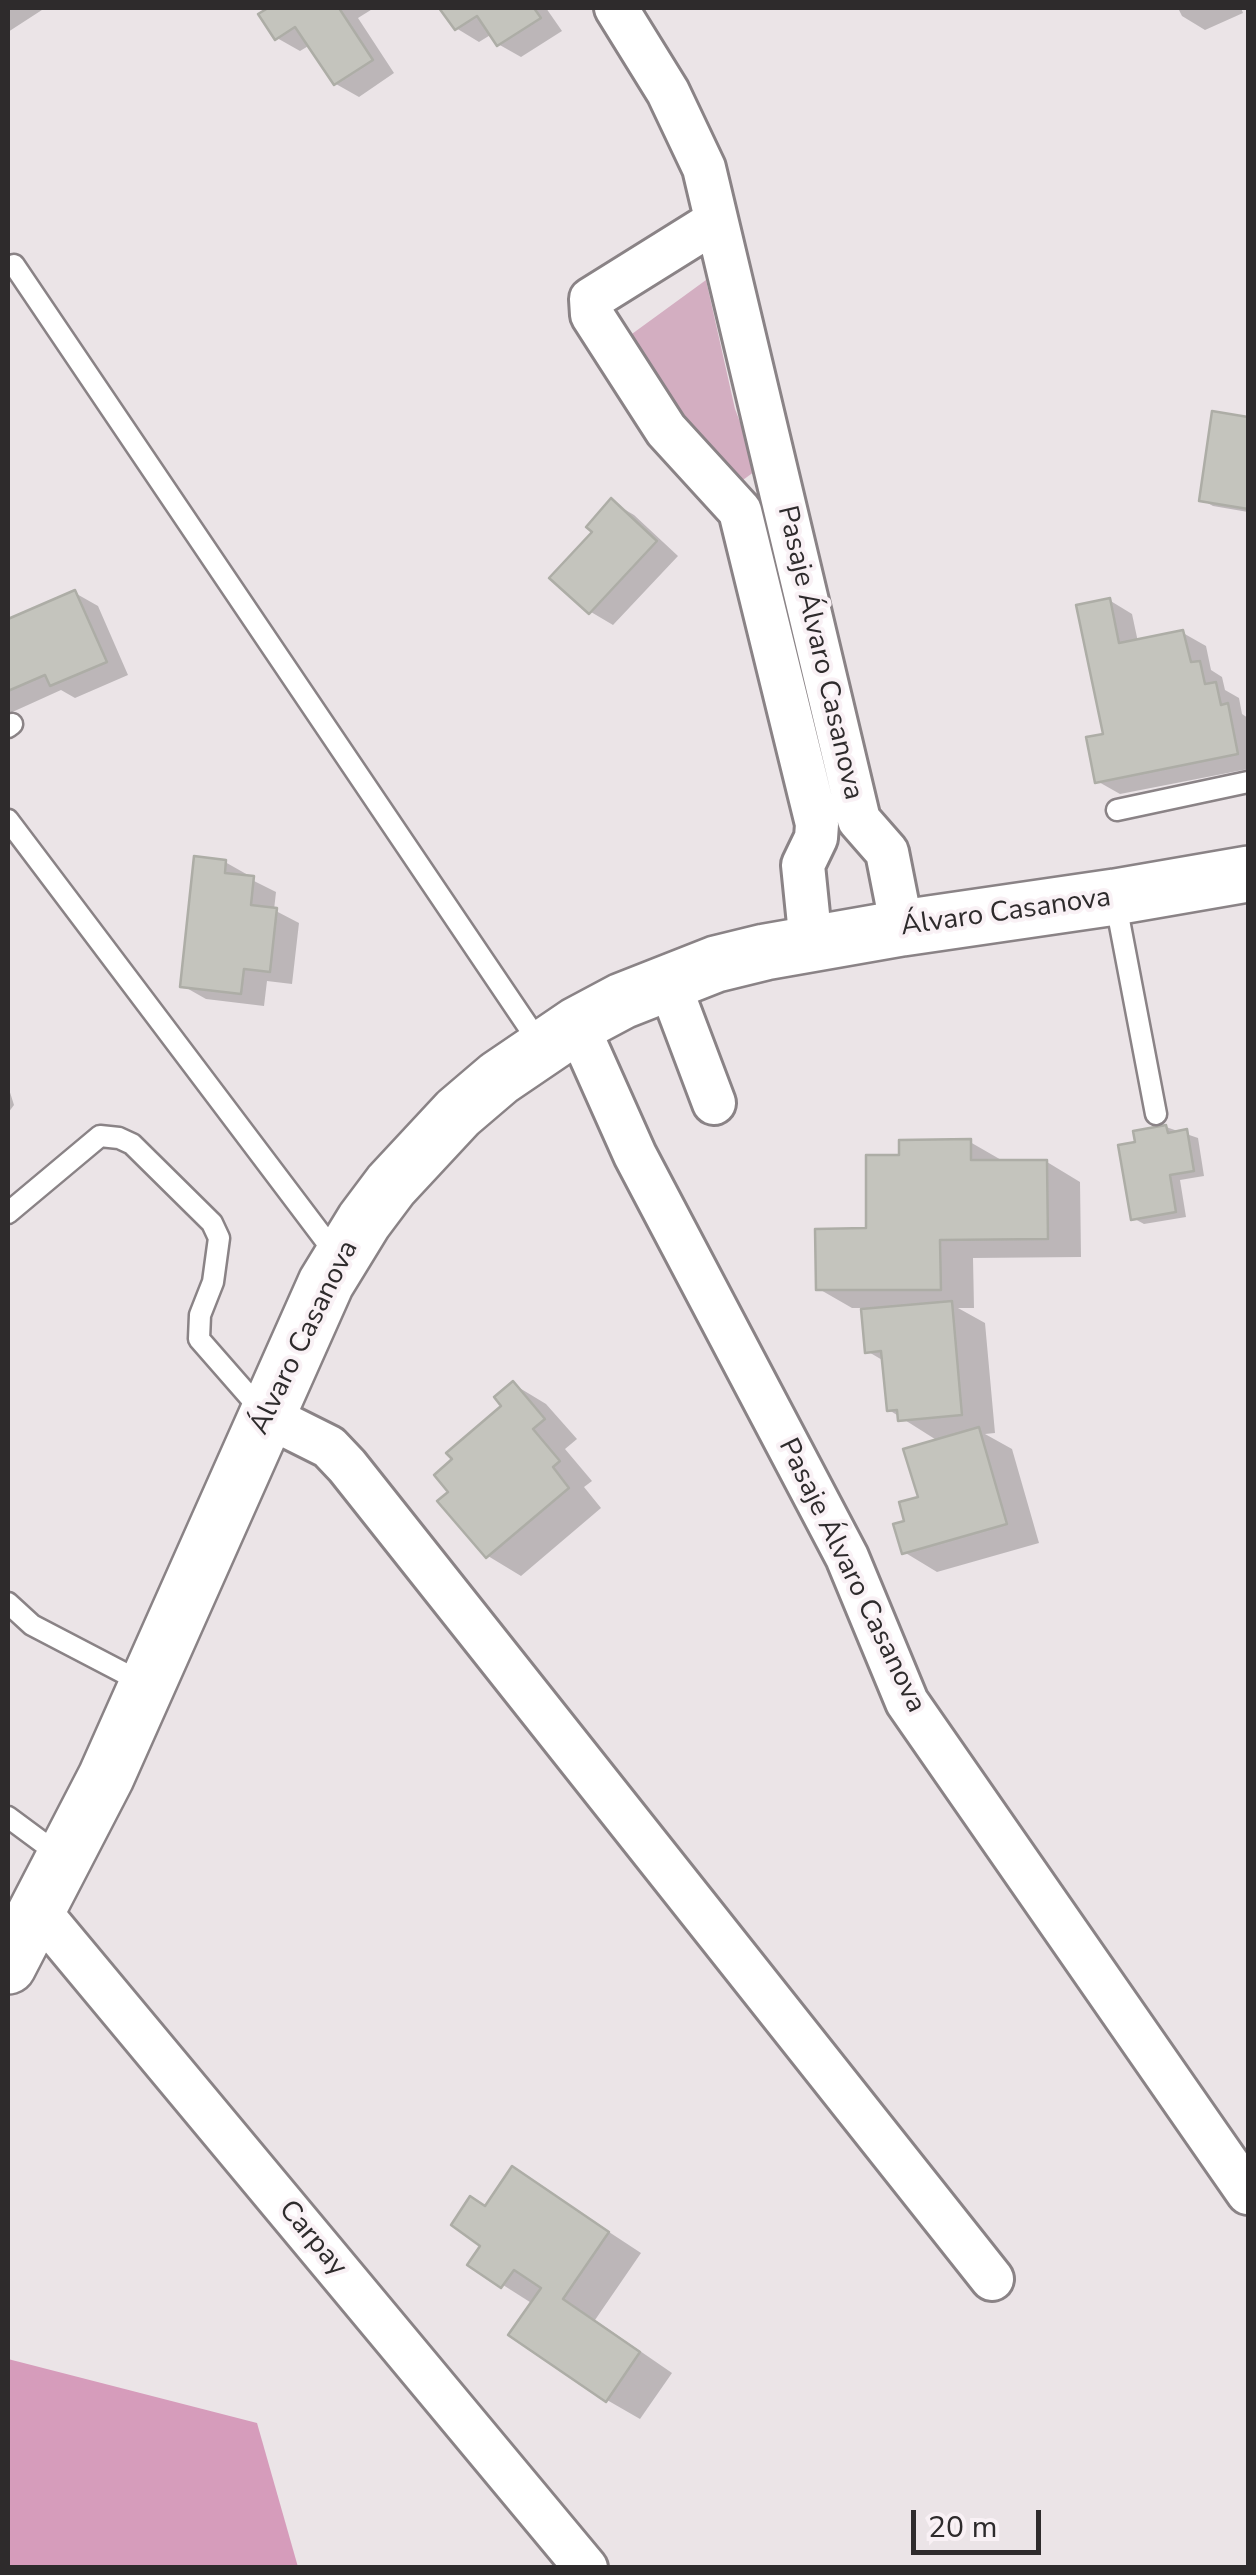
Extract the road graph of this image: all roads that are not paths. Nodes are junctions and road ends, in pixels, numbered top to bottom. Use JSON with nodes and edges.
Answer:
{"nodes":[{"id":1,"x":616,"y":8,"type":"edge"},
{"id":2,"x":716,"y":221,"type":"junction"},
{"id":3,"x":14,"y":265,"type":"dead end"},
{"id":4,"x":780,"y":487,"type":"junction"},
{"id":5,"x":740,"y":510,"type":"junction"},
{"id":6,"x":1248,"y":782,"type":"edge"},
{"id":7,"x":1116,"y":810,"type":"dead end"},
{"id":8,"x":8,"y":820,"type":"edge"},
{"id":9,"x":1248,"y":874,"type":"edge"},
{"id":10,"x":1115,"y":897,"type":"junction"},
{"id":11,"x":902,"y":928,"type":"junction"},
{"id":12,"x":811,"y":944,"type":"junction"},
{"id":13,"x":668,"y":981,"type":"junction"},
{"id":14,"x":559,"y":1036,"type":"junction"},
{"id":15,"x":714,"y":1103,"type":"dead end"},
{"id":16,"x":1156,"y":1114,"type":"dead end"},
{"id":17,"x":8,"y":1213,"type":"edge"},
{"id":18,"x":339,"y":1260,"type":"junction"},
{"id":19,"x":266,"y":1415,"type":"junction"},
{"id":20,"x":8,"y":1603,"type":"edge"},
{"id":21,"x":148,"y":1685,"type":"junction"},
{"id":22,"x":8,"y":1817,"type":"edge"},
{"id":23,"x":64,"y":1859,"type":"junction"},
{"id":24,"x":38,"y":1910,"type":"junction"},
{"id":25,"x":8,"y":1966,"type":"edge"},
{"id":26,"x":1248,"y":2193,"type":"edge"},
{"id":27,"x":992,"y":2279,"type":"dead end"},
{"id":28,"x":586,"y":2568,"type":"edge"}],
"edges":[{"from":1,"to":2,"type":"street","name":"Pasaje Álvaro Casanova"},
{"from":2,"to":4,"type":"street","name":"Pasaje Álvaro Casanova"},
{"from":2,"to":5,"type":"street","name":"Pasaje Álvaro Casanova"},
{"from":3,"to":14,"type":"lane"},
{"from":4,"to":5,"type":"street","name":"Pasaje Álvaro Casanova"},
{"from":4,"to":11,"type":"street","name":"Pasaje Álvaro Casanova"},
{"from":5,"to":12,"type":"street","name":"Pasaje Álvaro Casanova"},
{"from":6,"to":7,"type":"lane"},
{"from":8,"to":18,"type":"lane"},
{"from":9,"to":10,"type":"street","name":"Álvaro Casanova"},
{"from":10,"to":11,"type":"street","name":"Álvaro Casanova"},
{"from":10,"to":16,"type":"lane"},
{"from":11,"to":12,"type":"street","name":"Álvaro Casanova"},
{"from":12,"to":13,"type":"street","name":"Álvaro Casanova"},
{"from":13,"to":14,"type":"street","name":"Álvaro Casanova"},
{"from":13,"to":15,"type":"street"},
{"from":14,"to":18,"type":"street","name":"Álvaro Casanova"},
{"from":14,"to":26,"type":"street","name":"Pasaje Álvaro Casanova"},
{"from":17,"to":19,"type":"lane"},
{"from":18,"to":19,"type":"street","name":"Álvaro Casanova"},
{"from":19,"to":21,"type":"street","name":"Álvaro Casanova"},
{"from":19,"to":27,"type":"street"},
{"from":20,"to":21,"type":"lane"},
{"from":21,"to":23,"type":"street","name":"Álvaro Casanova"},
{"from":22,"to":23,"type":"lane"},
{"from":23,"to":24,"type":"street","name":"Álvaro Casanova"},
{"from":24,"to":25,"type":"street","name":"Álvaro Casanova"},
{"from":24,"to":28,"type":"street","name":"Carpay"}]}
